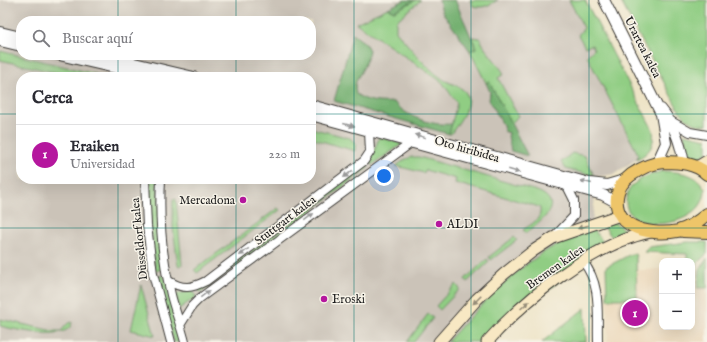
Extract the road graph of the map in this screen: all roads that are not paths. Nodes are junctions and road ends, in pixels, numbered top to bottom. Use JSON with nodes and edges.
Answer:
{"nodes":[{"id":1,"x":604,"y":0,"type":"edge"},
{"id":2,"x":0,"y":32,"type":"edge"},
{"id":3,"x":16,"y":36,"type":"edge"},
{"id":4,"x":0,"y":41,"type":"edge"},
{"id":5,"x":16,"y":45,"type":"edge"},
{"id":6,"x":80,"y":60,"type":"edge"},
{"id":7,"x":121,"y":60,"type":"edge"},
{"id":8,"x":130,"y":72,"type":"edge"},
{"id":9,"x":173,"y":72,"type":"edge"},
{"id":10,"x":316,"y":106,"type":"edge"},
{"id":11,"x":658,"y":106,"type":"junction"},
{"id":12,"x":316,"y":116,"type":"edge"},
{"id":13,"x":671,"y":121,"type":"junction"},
{"id":14,"x":369,"y":131,"type":"junction"},
{"id":15,"x":707,"y":135,"type":"edge"},
{"id":16,"x":411,"y":143,"type":"junction"},
{"id":17,"x":657,"y":163,"type":"junction"},
{"id":18,"x":684,"y":163,"type":"junction"},
{"id":19,"x":702,"y":164,"type":"edge"},
{"id":20,"x":707,"y":174,"type":"edge"},
{"id":21,"x":624,"y":180,"type":"junction"},
{"id":22,"x":145,"y":184,"type":"edge"},
{"id":23,"x":161,"y":184,"type":"edge"},
{"id":24,"x":567,"y":186,"type":"junction"},
{"id":25,"x":616,"y":202,"type":"junction"},
{"id":26,"x":707,"y":214,"type":"edge"},
{"id":27,"x":620,"y":215,"type":"junction"},
{"id":28,"x":680,"y":230,"type":"junction"},
{"id":29,"x":650,"y":232,"type":"junction"},
{"id":30,"x":707,"y":232,"type":"edge"},
{"id":31,"x":553,"y":238,"type":"junction"},
{"id":32,"x":583,"y":262,"type":"junction"},
{"id":33,"x":169,"y":281,"type":"junction"},
{"id":34,"x":180,"y":325,"type":"junction"},
{"id":35,"x":171,"y":342,"type":"edge"},
{"id":36,"x":185,"y":342,"type":"edge"},
{"id":37,"x":439,"y":342,"type":"edge"},
{"id":38,"x":487,"y":342,"type":"edge"},
{"id":39,"x":598,"y":342,"type":"edge"}],
"edges":[{"from":1,"to":11,"type":"street","name":"Urartea kalea"},
{"from":2,"to":3,"type":"street"},
{"from":4,"to":5,"type":"street"},
{"from":6,"to":8,"type":"street"},
{"from":7,"to":9,"type":"street"},
{"from":21,"to":10,"type":"street","name":"Oto hiribidea","one_way":true},
{"from":11,"to":13,"type":"street","name":"Urartea kalea"},
{"from":11,"to":17,"type":"street","name":"Urartea kalea"},
{"from":12,"to":14,"type":"street","name":"Oto hiribidea","one_way":true},
{"from":13,"to":15,"type":"street"},
{"from":13,"to":18,"type":"street","name":"Urartea kalea"},
{"from":14,"to":16,"type":"street","name":"Oto hiribidea"},
{"from":14,"to":33,"type":"street","name":"Stuttgart kalea","one_way":true},
{"from":16,"to":24,"type":"street","name":"Oto hiribidea","one_way":true},
{"from":34,"to":16,"type":"street","name":"Stuttgart kalea","one_way":true},
{"from":17,"to":18,"type":"main road"},
{"from":17,"to":21,"type":"main road"},
{"from":18,"to":19,"type":"main road"},
{"from":19,"to":20,"type":"main road"},
{"from":21,"to":25,"type":"main road"},
{"from":22,"to":35,"type":"street","name":"Düsseldorf kalea"},
{"from":23,"to":33,"type":"street","name":"Düsseldorf kalea"},
{"from":24,"to":25,"type":"street","name":"Oto hiribidea"},
{"from":24,"to":31,"type":"street","name":"Bremen kalea"},
{"from":25,"to":27,"type":"main road"},
{"from":26,"to":28,"type":"main road"},
{"from":27,"to":29,"type":"main road"},
{"from":27,"to":31,"type":"main road","name":"Bremen kalea","one_way":true},
{"from":28,"to":29,"type":"main road"},
{"from":28,"to":30,"type":"main road"},
{"from":29,"to":32,"type":"main road","name":"Bremen kalea"},
{"from":31,"to":37,"type":"main road","name":"Bremen kalea","one_way":true},
{"from":38,"to":32,"type":"main road","name":"Bremen kalea","one_way":true},
{"from":32,"to":39,"type":"street"},
{"from":33,"to":34,"type":"street","name":"Düsseldorf kalea"},
{"from":34,"to":36,"type":"street","name":"Düsseldorf kalea"}]}
